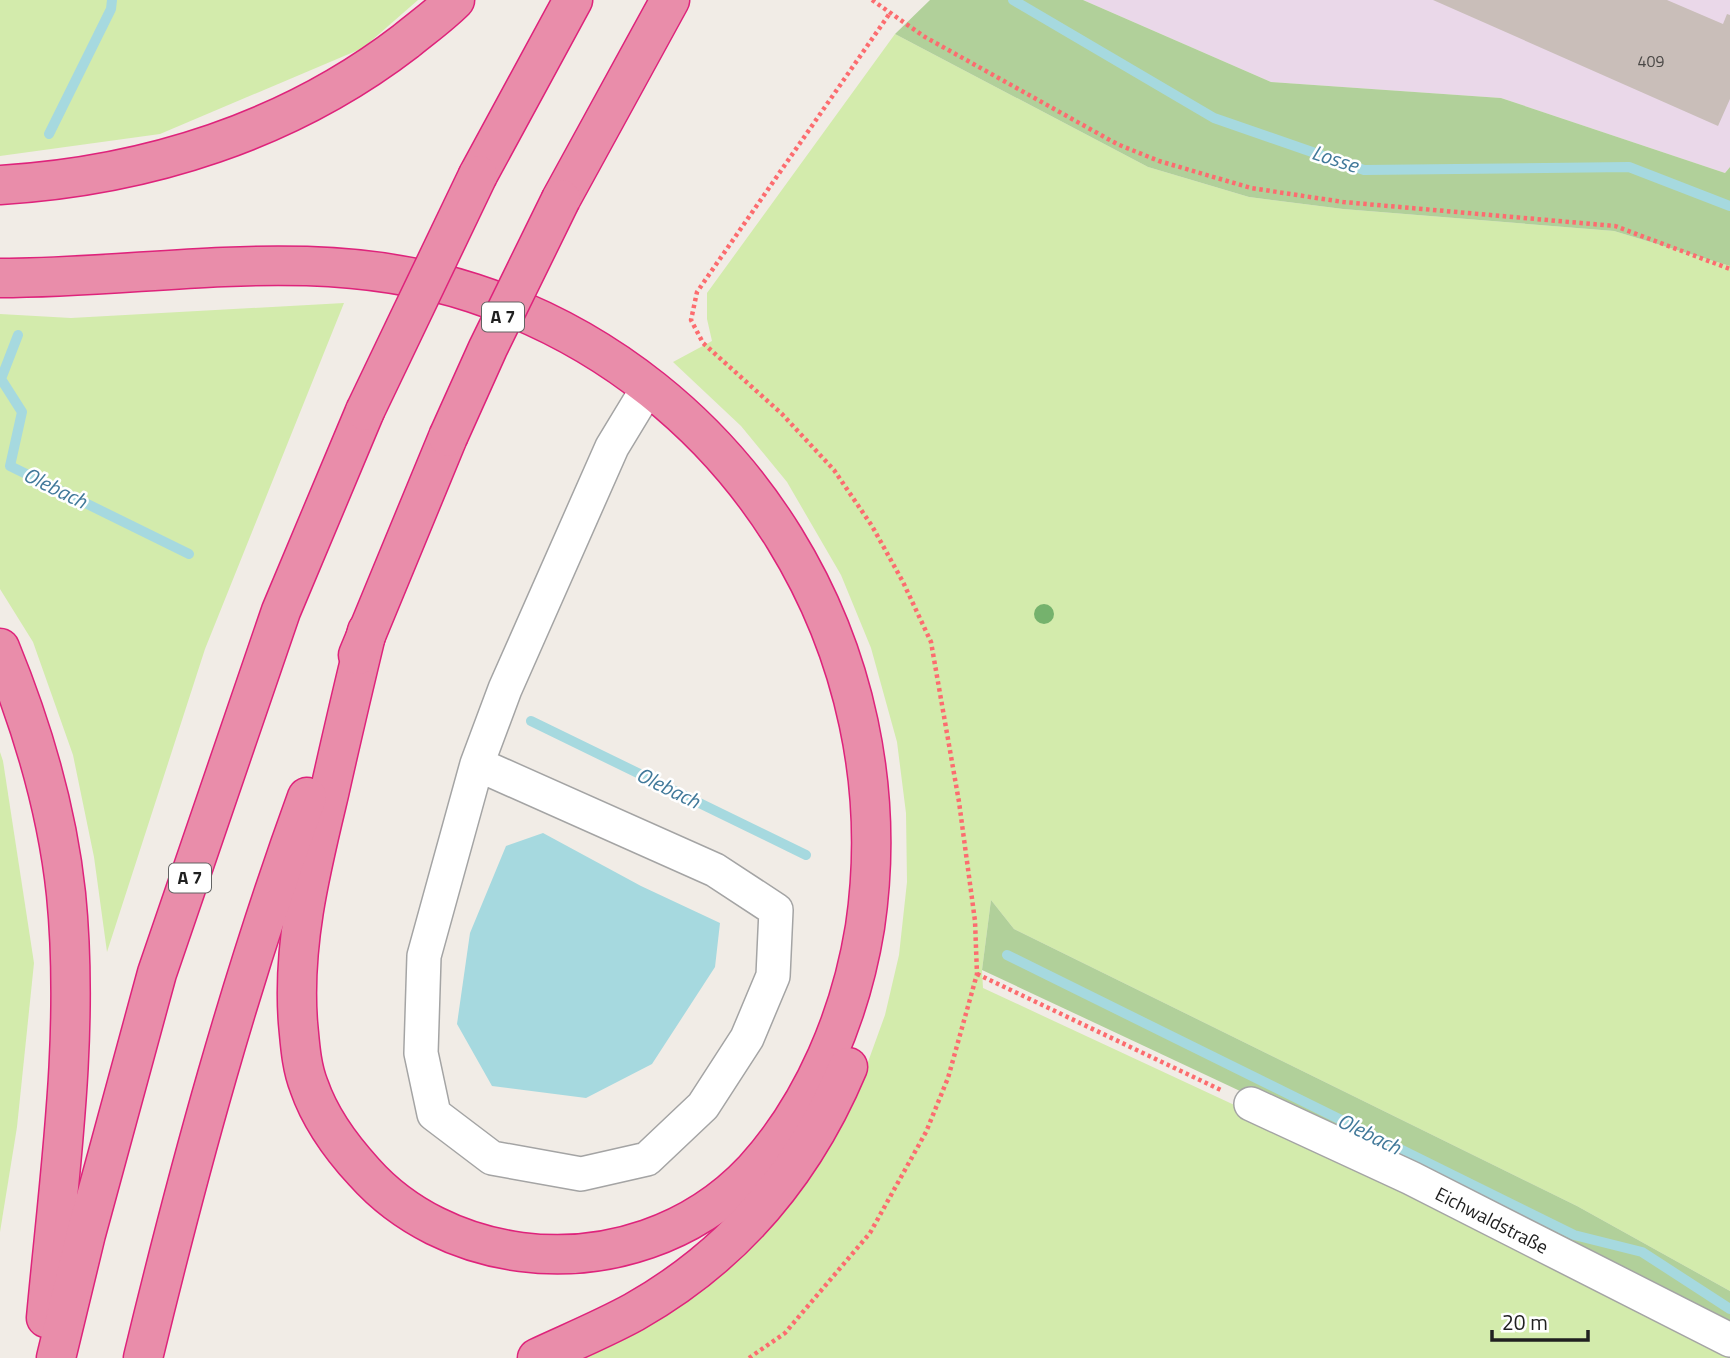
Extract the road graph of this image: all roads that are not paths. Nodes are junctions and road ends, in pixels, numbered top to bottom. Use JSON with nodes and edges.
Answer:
{"nodes":[{"id":1,"x":456,"y":0,"type":"edge"},
{"id":2,"x":573,"y":0,"type":"edge"},
{"id":3,"x":670,"y":0,"type":"edge"},
{"id":4,"x":0,"y":185,"type":"edge"},
{"id":5,"x":0,"y":256,"type":"edge"},
{"id":6,"x":0,"y":278,"type":"edge"},
{"id":7,"x":649,"y":386,"type":"junction"},
{"id":8,"x":367,"y":631,"type":"junction"},
{"id":9,"x":0,"y":648,"type":"edge"},
{"id":10,"x":477,"y":764,"type":"junction"},
{"id":11,"x":1251,"y":1104,"type":"road end"},
{"id":12,"x":1730,"y":1340,"type":"edge"},
{"id":13,"x":42,"y":1358,"type":"edge"},
{"id":14,"x":56,"y":1358,"type":"edge"},
{"id":15,"x":143,"y":1358,"type":"edge"},
{"id":16,"x":537,"y":1358,"type":"edge"}],
"edges":[{"from":1,"to":4,"type":"highway"},
{"from":2,"to":14,"type":"highway","number":"A 7","bridge":true},
{"from":3,"to":8,"type":"highway","number":"A 7","bridge":true},
{"from":5,"to":16,"type":"highway"},
{"from":6,"to":7,"type":"highway"},
{"from":7,"to":8,"type":"highway"},
{"from":7,"to":10,"type":"lane"},
{"from":8,"to":15,"type":"highway","number":"A 7"},
{"from":9,"to":13,"type":"highway"},
{"from":10,"to":10,"type":"lane"},
{"from":11,"to":12,"type":"lane","name":"Eichwaldstraße"}]}
